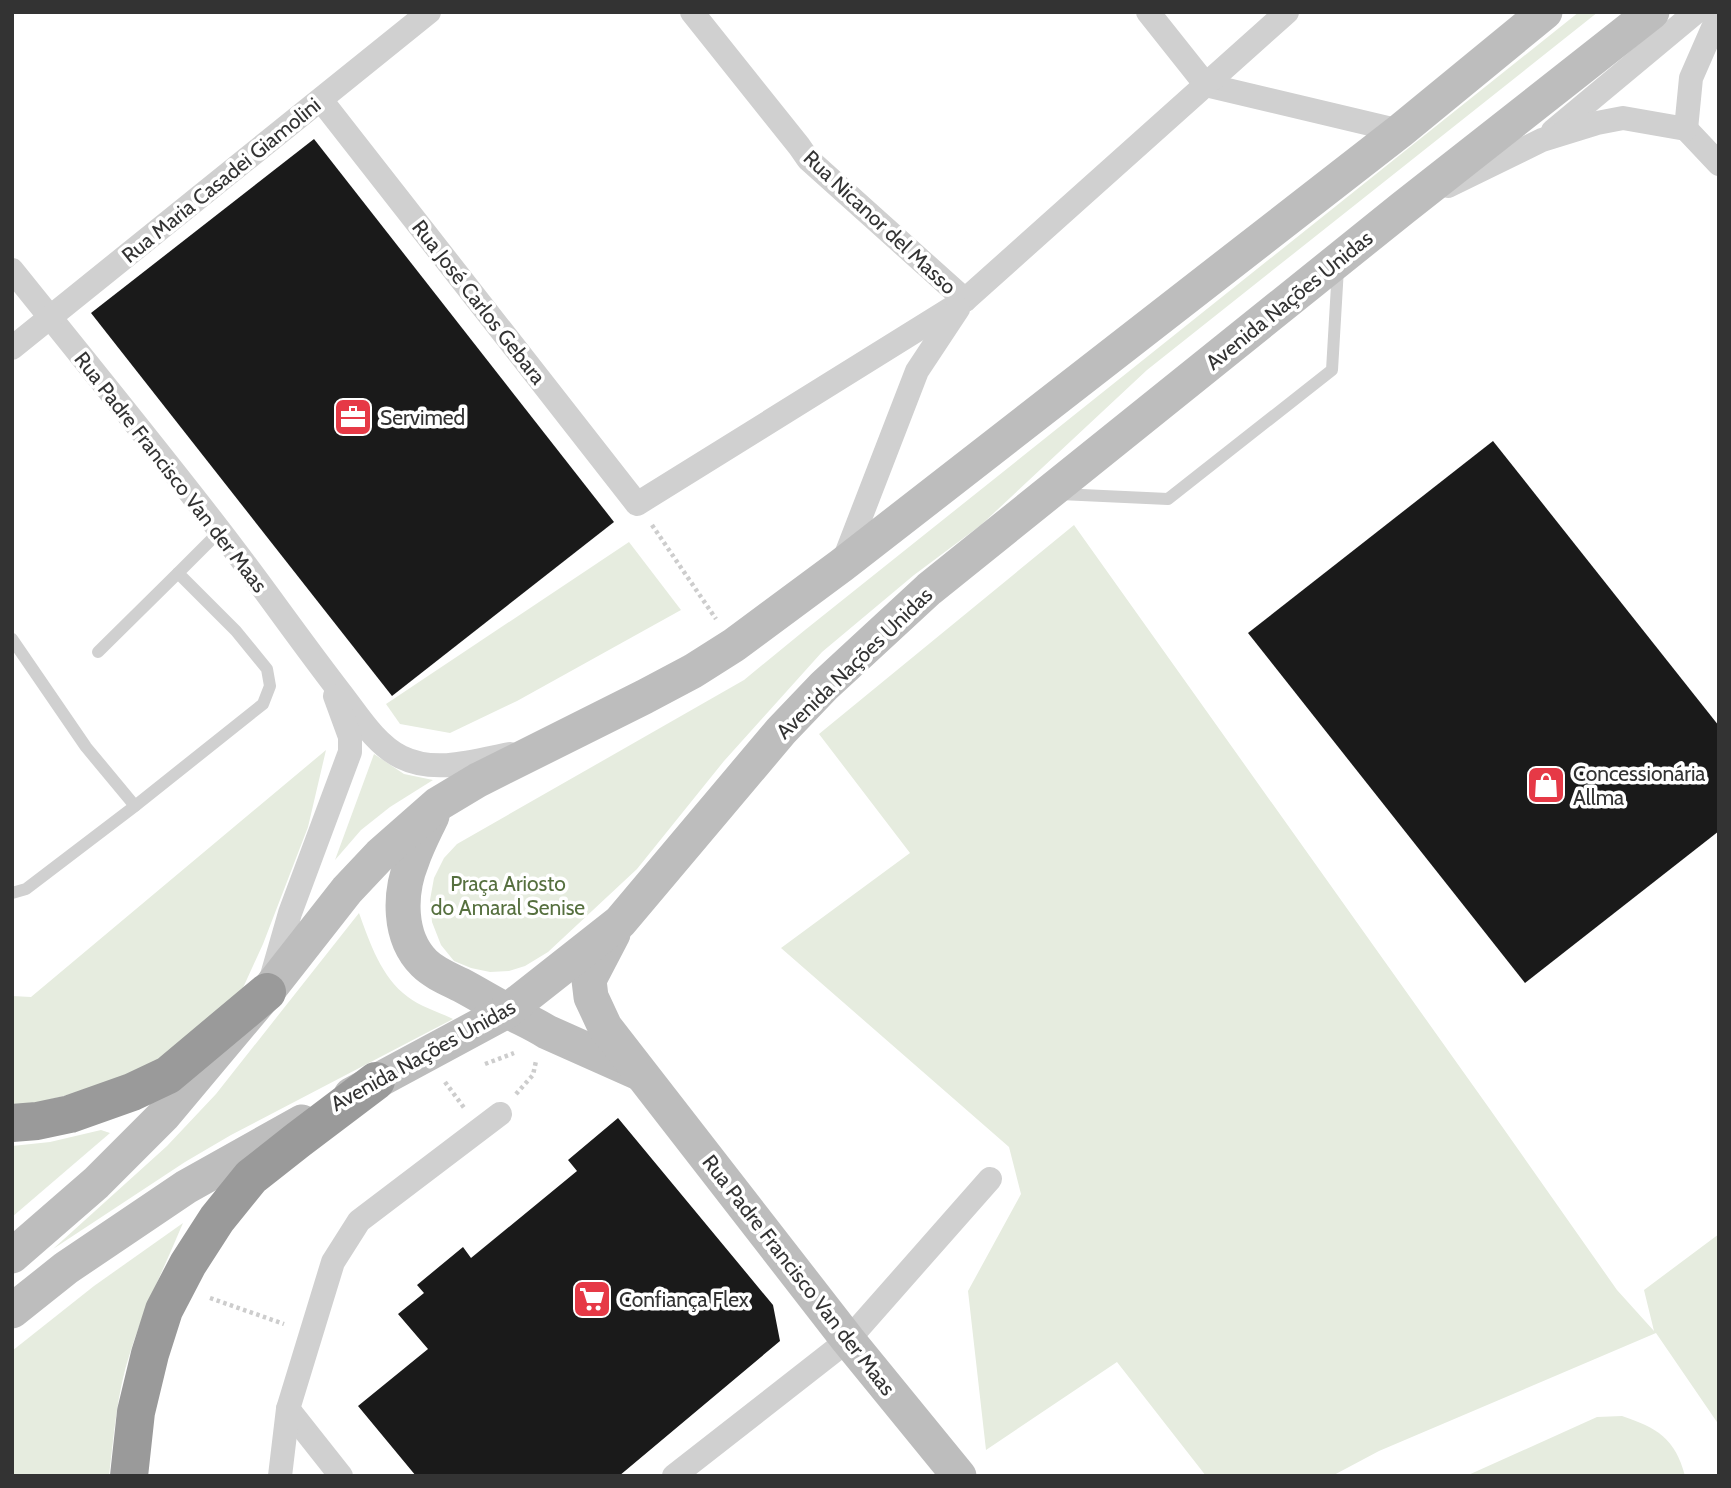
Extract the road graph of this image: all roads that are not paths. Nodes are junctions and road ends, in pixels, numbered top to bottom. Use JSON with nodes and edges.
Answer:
{"nodes":[{"id":1,"x":429,"y":12,"type":"edge"},
{"id":2,"x":692,"y":12,"type":"edge"},
{"id":3,"x":1148,"y":12,"type":"edge"},
{"id":4,"x":1287,"y":12,"type":"edge"},
{"id":5,"x":1545,"y":12,"type":"edge"},
{"id":6,"x":1653,"y":12,"type":"edge"},
{"id":7,"x":1696,"y":12,"type":"edge"},
{"id":8,"x":1719,"y":14,"type":"edge"},
{"id":9,"x":1206,"y":85,"type":"junction"},
{"id":10,"x":321,"y":100,"type":"junction"},
{"id":11,"x":1686,"y":129,"type":"junction"},
{"id":12,"x":1400,"y":131,"type":"junction"},
{"id":13,"x":1542,"y":140,"type":"junction"},
{"id":14,"x":1719,"y":164,"type":"edge"},
{"id":15,"x":1404,"y":208,"type":"junction"},
{"id":16,"x":1339,"y":260,"type":"junction"},
{"id":17,"x":12,"y":270,"type":"edge"},
{"id":18,"x":965,"y":300,"type":"junction"},
{"id":19,"x":51,"y":318,"type":"junction"},
{"id":20,"x":12,"y":348,"type":"edge"},
{"id":21,"x":1049,"y":493,"type":"junction"},
{"id":22,"x":220,"y":531,"type":"junction"},
{"id":23,"x":842,"y":565,"type":"junction"},
{"id":24,"x":178,"y":573,"type":"junction"},
{"id":25,"x":12,"y":639,"type":"edge"},
{"id":26,"x":98,"y":652,"type":"dead end"},
{"id":27,"x":328,"y":676,"type":"junction"},
{"id":28,"x":542,"y":748,"type":"junction"},
{"id":29,"x":438,"y":804,"type":"junction"},
{"id":30,"x":135,"y":806,"type":"junction"},
{"id":31,"x":12,"y":893,"type":"edge"},
{"id":32,"x":620,"y":922,"type":"junction"},
{"id":33,"x":267,"y":992,"type":"junction"},
{"id":34,"x":507,"y":1011,"type":"junction"},
{"id":35,"x":640,"y":1073,"type":"junction"},
{"id":36,"x":376,"y":1081,"type":"junction"},
{"id":37,"x":500,"y":1114,"type":"dead end"},
{"id":38,"x":12,"y":1124,"type":"edge"},
{"id":39,"x":990,"y":1179,"type":"dead end"},
{"id":40,"x":12,"y":1256,"type":"edge"},
{"id":41,"x":12,"y":1311,"type":"edge"},
{"id":42,"x":848,"y":1340,"type":"junction"},
{"id":43,"x":288,"y":1409,"type":"junction"},
{"id":44,"x":129,"y":1476,"type":"edge"},
{"id":45,"x":280,"y":1476,"type":"edge"},
{"id":46,"x":341,"y":1476,"type":"edge"},
{"id":47,"x":674,"y":1476,"type":"edge"},
{"id":48,"x":960,"y":1476,"type":"edge"}],
"edges":[{"from":1,"to":10,"type":"street","name":"Rua Maria Casadei Giamolini"},
{"from":2,"to":18,"type":"street","name":"Rua Nicanor del Masso"},
{"from":3,"to":9,"type":"street"},
{"from":4,"to":9,"type":"street"},
{"from":5,"to":12,"type":"main road"},
{"from":6,"to":15,"type":"main road","name":"Avenida Nações Unidas"},
{"from":7,"to":13,"type":"street"},
{"from":8,"to":11,"type":"street"},
{"from":9,"to":12,"type":"street"},
{"from":9,"to":18,"type":"street"},
{"from":10,"to":18,"type":"street","name":"Rua José Carlos Gebara"},
{"from":10,"to":19,"type":"street","name":"Rua Maria Casadei Giamolini"},
{"from":11,"to":13,"type":"street"},
{"from":11,"to":14,"type":"street"},
{"from":12,"to":23,"type":"main road"},
{"from":13,"to":15,"type":"street"},
{"from":15,"to":16,"type":"main road","name":"Avenida Nações Unidas"},
{"from":16,"to":21,"type":"main road","name":"Avenida Nações Unidas"},
{"from":16,"to":21,"type":"lane"},
{"from":17,"to":19,"type":"street","name":"Rua Padre Francisco Van der Maas"},
{"from":18,"to":23,"type":"street"},
{"from":19,"to":20,"type":"street","name":"Rua Maria Casadei Giamolini"},
{"from":19,"to":22,"type":"street","name":"Rua Padre Francisco Van der Maas"},
{"from":21,"to":32,"type":"main road","name":"Avenida Nações Unidas"},
{"from":22,"to":24,"type":"lane"},
{"from":22,"to":27,"type":"street","name":"Rua Padre Francisco Van der Maas"},
{"from":23,"to":28,"type":"main road"},
{"from":24,"to":26,"type":"lane"},
{"from":24,"to":30,"type":"lane"},
{"from":25,"to":30,"type":"lane"},
{"from":27,"to":28,"type":"street","name":"Rua Padre Francisco Van der Maas"},
{"from":27,"to":33,"type":"street","name":"Rua Padre Francisco Van der Maas"},
{"from":28,"to":29,"type":"main road"},
{"from":29,"to":33,"type":"main road"},
{"from":29,"to":34,"type":"main road"},
{"from":30,"to":31,"type":"lane"},
{"from":32,"to":34,"type":"main road","name":"Avenida Nações Unidas"},
{"from":32,"to":35,"type":"main road","name":"Rua Padre Francisco Van der Maas"},
{"from":33,"to":38,"type":"highway"},
{"from":33,"to":40,"type":"main road"},
{"from":34,"to":35,"type":"main road"},
{"from":34,"to":36,"type":"main road","name":"Avenida Nações Unidas"},
{"from":35,"to":42,"type":"main road","name":"Rua Padre Francisco Van der Maas"},
{"from":36,"to":41,"type":"main road","name":"Avenida Nações Unidas"},
{"from":36,"to":44,"type":"highway"},
{"from":37,"to":43,"type":"street"},
{"from":39,"to":42,"type":"street"},
{"from":42,"to":47,"type":"street"},
{"from":42,"to":48,"type":"main road","name":"Rua Padre Francisco Van der Maas"},
{"from":43,"to":45,"type":"street"},
{"from":43,"to":46,"type":"street"}]}
